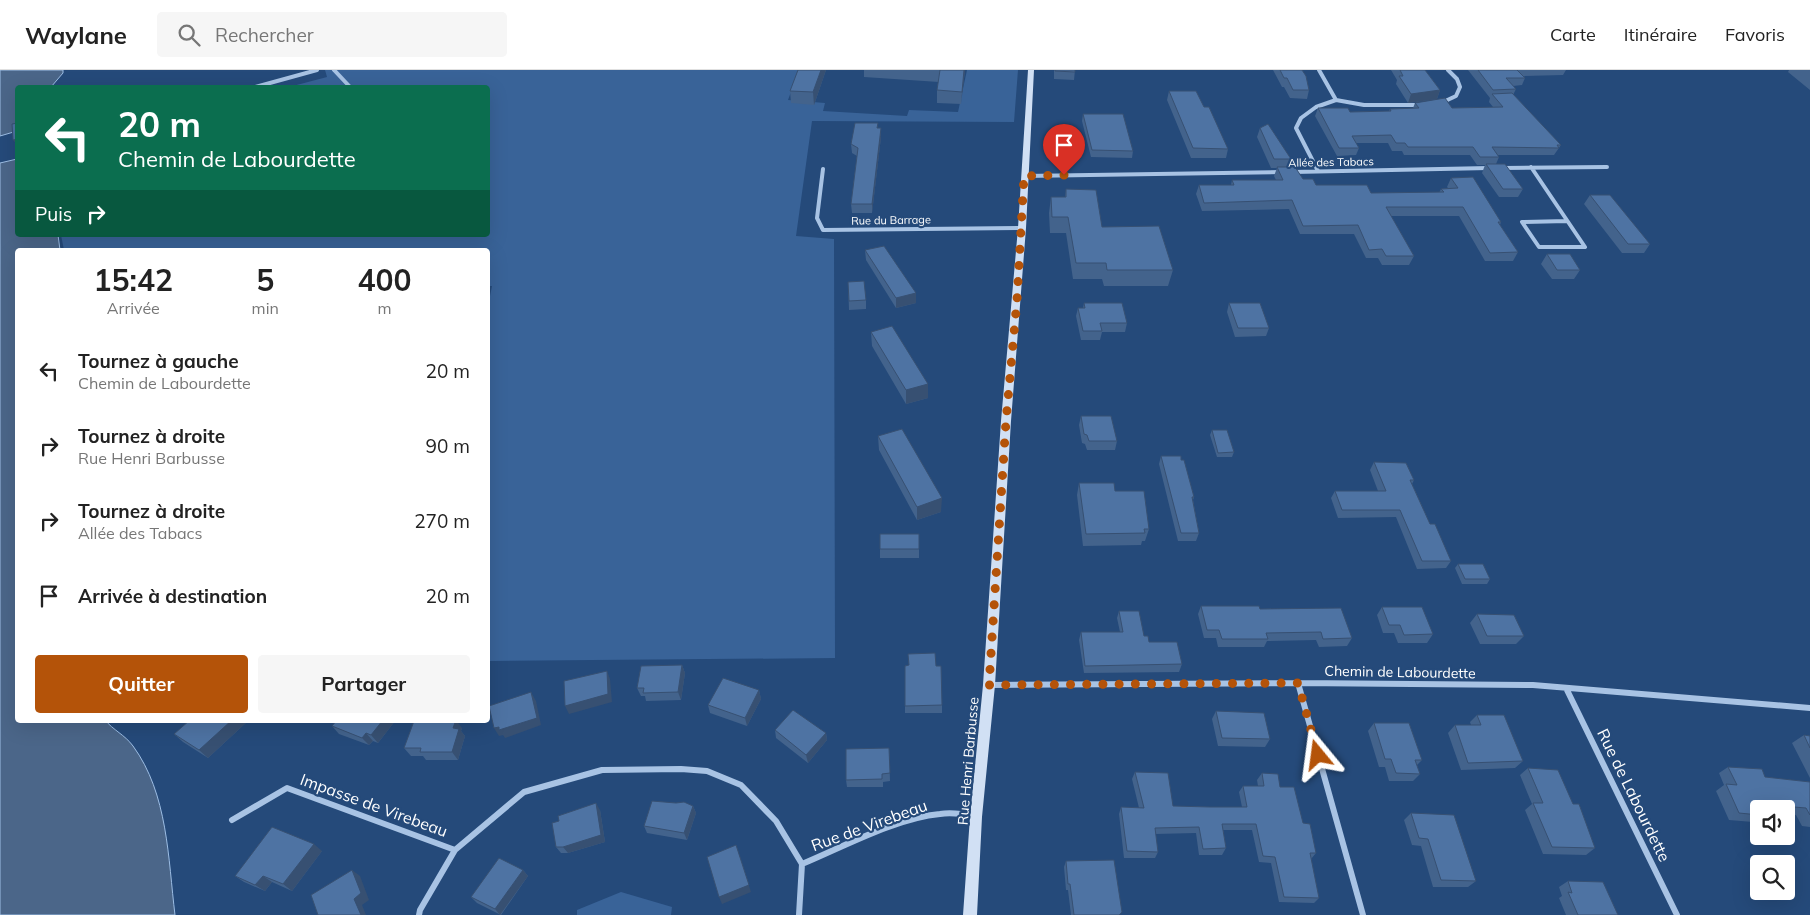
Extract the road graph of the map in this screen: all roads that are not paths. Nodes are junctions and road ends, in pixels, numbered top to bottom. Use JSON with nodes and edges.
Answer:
{"nodes":[{"id":1,"x":317,"y":70,"type":"edge"},
{"id":2,"x":334,"y":70,"type":"edge"},
{"id":3,"x":1031,"y":70,"type":"edge"},
{"id":4,"x":1319,"y":70,"type":"edge"},
{"id":5,"x":1448,"y":70,"type":"edge"},
{"id":6,"x":263,"y":85,"type":"edge"},
{"id":7,"x":348,"y":85,"type":"edge"},
{"id":8,"x":1336,"y":100,"type":"junction"},
{"id":9,"x":1434,"y":104,"type":"edge"},
{"id":10,"x":1429,"y":105,"type":"edge"},
{"id":11,"x":1530,"y":167,"type":"junction"},
{"id":12,"x":1607,"y":167,"type":"dead end"},
{"id":13,"x":1492,"y":168,"type":"edge"},
{"id":14,"x":1502,"y":168,"type":"edge"},
{"id":15,"x":824,"y":169,"type":"dead end"},
{"id":16,"x":1318,"y":171,"type":"junction"},
{"id":17,"x":1024,"y":176,"type":"junction"},
{"id":18,"x":1567,"y":221,"type":"junction"},
{"id":19,"x":1022,"y":228,"type":"junction"},
{"id":20,"x":1298,"y":683,"type":"junction"},
{"id":21,"x":989,"y":685,"type":"junction"},
{"id":22,"x":1566,"y":688,"type":"junction"},
{"id":23,"x":1810,"y":708,"type":"edge"},
{"id":24,"x":976,"y":817,"type":"junction"},
{"id":25,"x":232,"y":820,"type":"dead end"},
{"id":26,"x":455,"y":850,"type":"junction"},
{"id":27,"x":802,"y":864,"type":"junction"},
{"id":28,"x":419,"y":915,"type":"edge"},
{"id":29,"x":799,"y":915,"type":"edge"},
{"id":30,"x":970,"y":915,"type":"edge"},
{"id":31,"x":1363,"y":915,"type":"edge"},
{"id":32,"x":1677,"y":915,"type":"edge"}],
"edges":[{"from":1,"to":6,"type":"street"},
{"from":2,"to":7,"type":"street"},
{"from":3,"to":17,"type":"main road","name":"Rue Henri Barbusse"},
{"from":4,"to":8,"type":"street"},
{"from":5,"to":9,"type":"street"},
{"from":8,"to":10,"type":"street"},
{"from":8,"to":16,"type":"street"},
{"from":11,"to":12,"type":"street"},
{"from":11,"to":14,"type":"street"},
{"from":11,"to":18,"type":"street"},
{"from":13,"to":16,"type":"street","name":"Allée des Tabacs"},
{"from":15,"to":19,"type":"street","name":"Rue du Barrage"},
{"from":16,"to":17,"type":"street","name":"Allée des Tabacs"},
{"from":17,"to":19,"type":"main road","name":"Rue Henri Barbusse"},
{"from":18,"to":18,"type":"street"},
{"from":19,"to":21,"type":"main road","name":"Rue Henri Barbusse"},
{"from":20,"to":21,"type":"street","name":"Chemin de Labourdette"},
{"from":20,"to":22,"type":"street","name":"Chemin de Labourdette"},
{"from":20,"to":31,"type":"street"},
{"from":21,"to":24,"type":"main road","name":"Rue Henri Barbusse"},
{"from":22,"to":23,"type":"street","name":"Chemin de Labourdette"},
{"from":22,"to":32,"type":"street","name":"Rue de Labourdette"},
{"from":24,"to":27,"type":"street","name":"Rue de Virebeau"},
{"from":24,"to":30,"type":"main road","name":"Rue Henri Barbusse"},
{"from":25,"to":26,"type":"street","name":"Impasse de Virebeau"},
{"from":26,"to":27,"type":"street","name":"Rue de Virebeau"},
{"from":26,"to":28,"type":"street","name":"Rue de Virebeau"},
{"from":27,"to":29,"type":"street","name":"Rue de Virebeau"}]}
